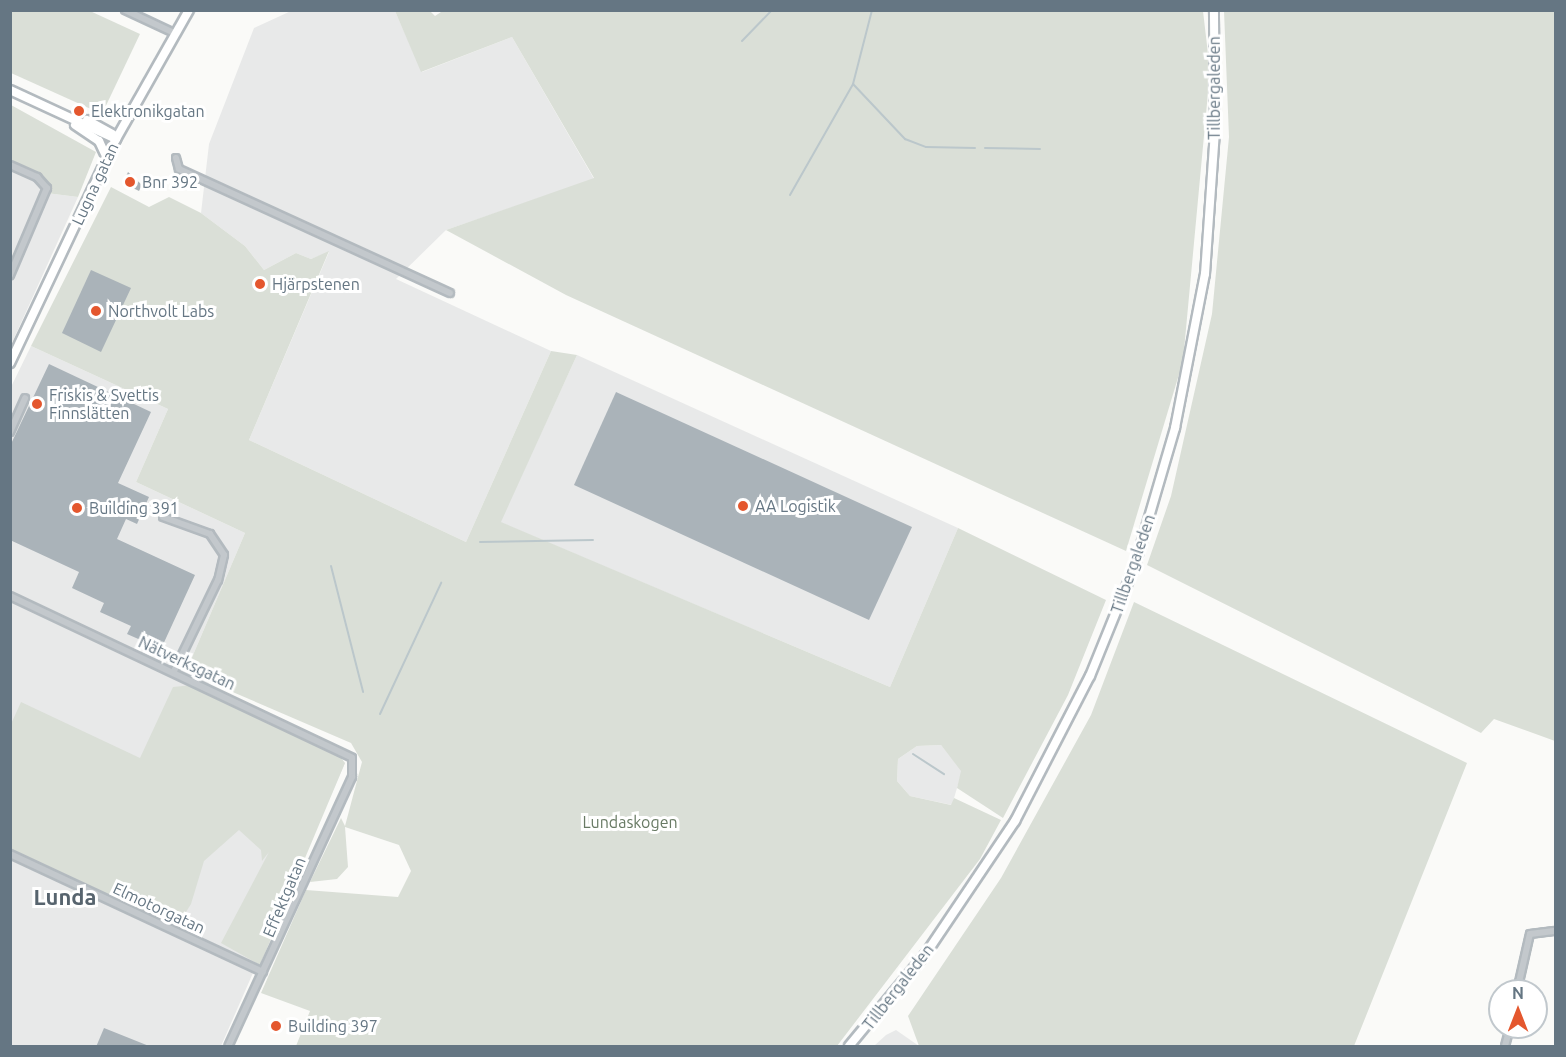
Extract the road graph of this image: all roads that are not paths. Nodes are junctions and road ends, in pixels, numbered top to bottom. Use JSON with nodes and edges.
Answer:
{"nodes":[{"id":1,"x":125,"y":10,"type":"edge"},
{"id":2,"x":189,"y":10,"type":"edge"},
{"id":3,"x":1214,"y":10,"type":"edge"},
{"id":4,"x":174,"y":33,"type":"junction"},
{"id":5,"x":10,"y":90,"type":"edge"},
{"id":6,"x":55,"y":111,"type":"junction"},
{"id":7,"x":116,"y":139,"type":"junction"},
{"id":8,"x":107,"y":158,"type":"junction"},
{"id":9,"x":176,"y":158,"type":"dead end"},
{"id":10,"x":10,"y":165,"type":"edge"},
{"id":11,"x":10,"y":275,"type":"edge"},
{"id":12,"x":450,"y":293,"type":"dead end"},
{"id":13,"x":10,"y":363,"type":"edge"},
{"id":14,"x":25,"y":398,"type":"dead end"},
{"id":15,"x":10,"y":432,"type":"edge"},
{"id":16,"x":163,"y":517,"type":"dead end"},
{"id":17,"x":10,"y":596,"type":"edge"},
{"id":18,"x":174,"y":671,"type":"junction"},
{"id":19,"x":350,"y":756,"type":"joint"},
{"id":20,"x":10,"y":854,"type":"edge"},
{"id":21,"x":1556,"y":931,"type":"edge"},
{"id":22,"x":263,"y":972,"type":"junction"},
{"id":23,"x":1520,"y":979,"type":"edge"},
{"id":24,"x":228,"y":1047,"type":"edge"},
{"id":25,"x":849,"y":1047,"type":"edge"}],
"edges":[{"from":1,"to":4,"type":"street"},
{"from":2,"to":4,"type":"main road","name":"Lugna gatan"},
{"from":3,"to":25,"type":"main road","name":"Tillbergaleden"},
{"from":4,"to":7,"type":"main road","name":"Lugna gatan"},
{"from":5,"to":6,"type":"main road"},
{"from":6,"to":7,"type":"main road"},
{"from":6,"to":8,"type":"main road"},
{"from":7,"to":8,"type":"main road","name":"Lugna gatan"},
{"from":8,"to":13,"type":"main road","name":"Lugna gatan"},
{"from":9,"to":12,"type":"street"},
{"from":10,"to":11,"type":"street"},
{"from":14,"to":15,"type":"street"},
{"from":16,"to":18,"type":"street"},
{"from":17,"to":18,"type":"street","name":"Nätverksgatan"},
{"from":18,"to":19,"type":"street","name":"Nätverksgatan"},
{"from":19,"to":22,"type":"street","name":"Effektgatan"},
{"from":20,"to":22,"type":"street","name":"Elmotorgatan"},
{"from":21,"to":23,"type":"street"},
{"from":22,"to":24,"type":"street","name":"Effektgatan"}]}
